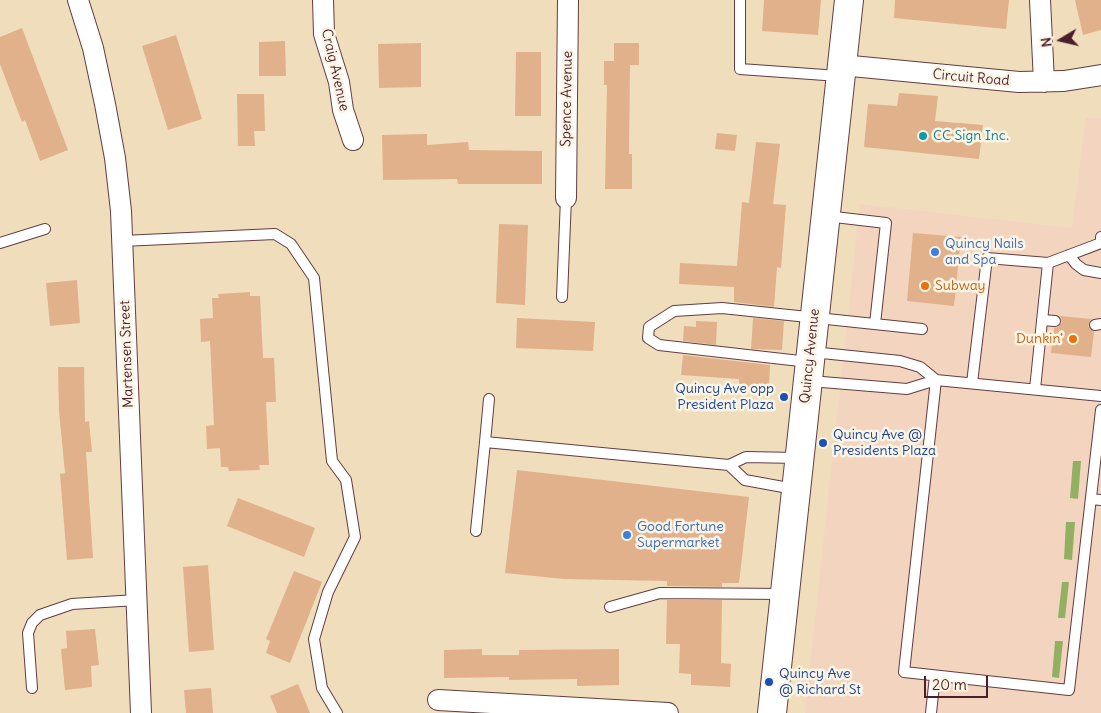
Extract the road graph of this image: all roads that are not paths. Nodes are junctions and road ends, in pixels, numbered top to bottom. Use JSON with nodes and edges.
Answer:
{"nodes":[{"id":1,"x":78,"y":0,"type":"edge"},
{"id":2,"x":323,"y":0,"type":"edge"},
{"id":3,"x":568,"y":0,"type":"edge"},
{"id":4,"x":740,"y":0,"type":"edge"},
{"id":5,"x":849,"y":0,"type":"edge"},
{"id":6,"x":1040,"y":0,"type":"edge"},
{"id":7,"x":840,"y":71,"type":"junction"},
{"id":8,"x":1101,"y":75,"type":"edge"},
{"id":9,"x":1044,"y":82,"type":"junction"},
{"id":10,"x":353,"y":140,"type":"dead end"},
{"id":11,"x":566,"y":198,"type":"joint"},
{"id":12,"x":825,"y":215,"type":"junction"},
{"id":13,"x":45,"y":229,"type":"dead end"},
{"id":14,"x":1101,"y":237,"type":"edge"},
{"id":15,"x":122,"y":241,"type":"junction"},
{"id":16,"x":0,"y":243,"type":"edge"},
{"id":17,"x":1069,"y":256,"type":"junction"},
{"id":18,"x":1048,"y":263,"type":"junction"},
{"id":19,"x":1101,"y":273,"type":"edge"},
{"id":20,"x":562,"y":297,"type":"dead end"},
{"id":21,"x":814,"y":318,"type":"junction"},
{"id":22,"x":1042,"y":320,"type":"junction"},
{"id":23,"x":1055,"y":321,"type":"dead end"},
{"id":24,"x":875,"y":324,"type":"junction"},
{"id":25,"x":922,"y":329,"type":"dead end"},
{"id":26,"x":809,"y":365,"type":"junction"},
{"id":27,"x":936,"y":380,"type":"junction"},
{"id":28,"x":972,"y":383,"type":"junction"},
{"id":29,"x":1035,"y":389,"type":"junction"},
{"id":30,"x":1101,"y":396,"type":"edge"},
{"id":31,"x":489,"y":399,"type":"dead end"},
{"id":32,"x":1101,"y":410,"type":"edge"},
{"id":33,"x":486,"y":442,"type":"junction"},
{"id":34,"x":799,"y":458,"type":"junction"},
{"id":35,"x":729,"y":465,"type":"junction"},
{"id":36,"x":796,"y":489,"type":"junction"},
{"id":37,"x":1096,"y":500,"type":"edge"},
{"id":38,"x":476,"y":531,"type":"dead end"},
{"id":39,"x":785,"y":594,"type":"junction"},
{"id":40,"x":137,"y":600,"type":"junction"},
{"id":41,"x":610,"y":607,"type":"dead end"},
{"id":42,"x":935,"y":676,"type":"junction"},
{"id":43,"x":32,"y":688,"type":"dead end"},
{"id":44,"x":438,"y":700,"type":"dead end"},
{"id":45,"x":141,"y":713,"type":"edge"},
{"id":46,"x":337,"y":713,"type":"edge"},
{"id":47,"x":668,"y":713,"type":"edge"},
{"id":48,"x":772,"y":713,"type":"edge"},
{"id":49,"x":931,"y":713,"type":"edge"}],
"edges":[{"from":1,"to":15,"type":"street","name":"Martensen Street"},
{"from":2,"to":10,"type":"street","name":"Craig Avenue"},
{"from":3,"to":11,"type":"street","name":"Spence Avenue"},
{"from":4,"to":7,"type":"lane"},
{"from":5,"to":7,"type":"main road","name":"Quincy Avenue"},
{"from":6,"to":9,"type":"street"},
{"from":7,"to":9,"type":"street","name":"Circuit Road"},
{"from":7,"to":12,"type":"main road","name":"Quincy Avenue"},
{"from":8,"to":9,"type":"street","name":"Circuit Road"},
{"from":11,"to":20,"type":"lane"},
{"from":12,"to":21,"type":"main road","name":"Quincy Avenue"},
{"from":12,"to":24,"type":"lane"},
{"from":13,"to":16,"type":"lane"},
{"from":14,"to":17,"type":"lane"},
{"from":15,"to":40,"type":"street","name":"Martensen Street"},
{"from":15,"to":46,"type":"lane"},
{"from":17,"to":18,"type":"lane"},
{"from":17,"to":19,"type":"lane"},
{"from":18,"to":22,"type":"lane"},
{"from":18,"to":28,"type":"lane"},
{"from":21,"to":24,"type":"lane"},
{"from":21,"to":26,"type":"main road","name":"Quincy Avenue"},
{"from":21,"to":26,"type":"lane"},
{"from":22,"to":23,"type":"lane"},
{"from":22,"to":29,"type":"lane"},
{"from":24,"to":25,"type":"lane"},
{"from":26,"to":27,"type":"lane"},
{"from":26,"to":27,"type":"lane"},
{"from":26,"to":34,"type":"main road","name":"Quincy Avenue"},
{"from":27,"to":28,"type":"lane"},
{"from":27,"to":42,"type":"lane"},
{"from":28,"to":29,"type":"lane"},
{"from":29,"to":30,"type":"lane"},
{"from":31,"to":33,"type":"lane"},
{"from":32,"to":37,"type":"lane"},
{"from":33,"to":35,"type":"lane"},
{"from":33,"to":38,"type":"lane"},
{"from":34,"to":35,"type":"lane"},
{"from":34,"to":36,"type":"main road","name":"Quincy Avenue"},
{"from":35,"to":36,"type":"lane"},
{"from":36,"to":39,"type":"main road","name":"Quincy Avenue"},
{"from":37,"to":42,"type":"lane"},
{"from":39,"to":41,"type":"lane"},
{"from":39,"to":48,"type":"main road","name":"Quincy Avenue"},
{"from":40,"to":43,"type":"lane"},
{"from":40,"to":45,"type":"street","name":"Martensen Street"},
{"from":42,"to":49,"type":"lane"},
{"from":44,"to":47,"type":"street"}]}
